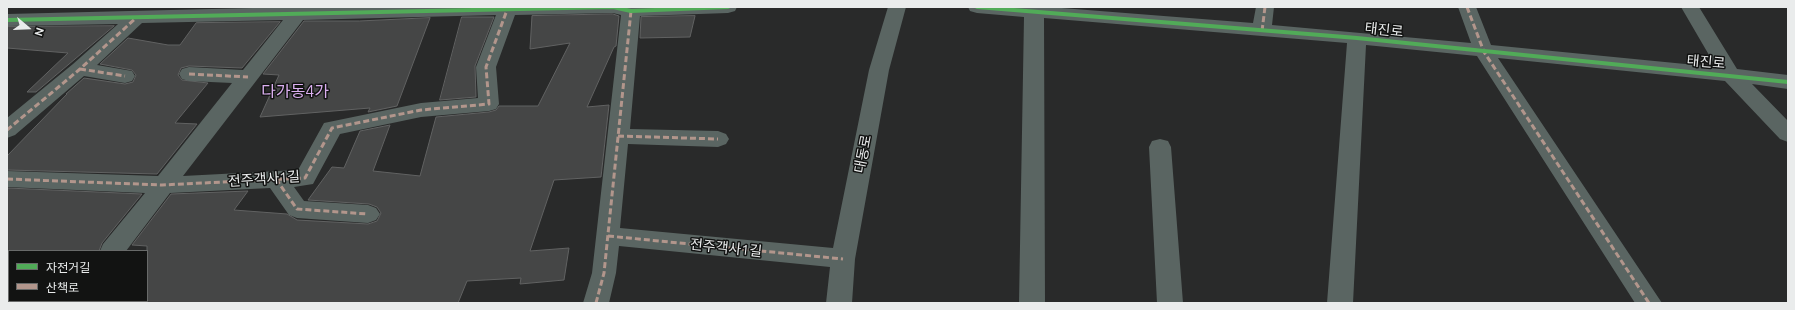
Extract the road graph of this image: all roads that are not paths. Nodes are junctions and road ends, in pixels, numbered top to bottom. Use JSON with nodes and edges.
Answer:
{"nodes":[{"id":1,"x":728,"y":7,"type":"edge"},
{"id":2,"x":897,"y":7,"type":"edge"},
{"id":3,"x":977,"y":7,"type":"edge"},
{"id":4,"x":1265,"y":7,"type":"edge"},
{"id":5,"x":1467,"y":7,"type":"edge"},
{"id":6,"x":1690,"y":7,"type":"edge"},
{"id":7,"x":619,"y":8,"type":"edge"},
{"id":8,"x":301,"y":10,"type":"edge"},
{"id":9,"x":506,"y":10,"type":"junction"},
{"id":10,"x":1034,"y":12,"type":"junction"},
{"id":11,"x":137,"y":16,"type":"junction"},
{"id":12,"x":7,"y":20,"type":"edge"},
{"id":13,"x":1262,"y":31,"type":"junction"},
{"id":14,"x":1357,"y":38,"type":"junction"},
{"id":15,"x":1484,"y":52,"type":"junction"},
{"id":16,"x":80,"y":69,"type":"junction"},
{"id":17,"x":189,"y":74,"type":"dead end"},
{"id":18,"x":1731,"y":75,"type":"junction"},
{"id":19,"x":125,"y":76,"type":"dead end"},
{"id":20,"x":248,"y":77,"type":"junction"},
{"id":21,"x":1788,"y":82,"type":"edge"},
{"id":22,"x":7,"y":130,"type":"edge"},
{"id":23,"x":1788,"y":134,"type":"edge"},
{"id":24,"x":618,"y":136,"type":"junction"},
{"id":25,"x":718,"y":139,"type":"dead end"},
{"id":26,"x":1160,"y":147,"type":"dead end"},
{"id":27,"x":7,"y":179,"type":"edge"},
{"id":28,"x":276,"y":179,"type":"junction"},
{"id":29,"x":162,"y":185,"type":"junction"},
{"id":30,"x":368,"y":214,"type":"dead end"},
{"id":31,"x":608,"y":236,"type":"junction"},
{"id":32,"x":113,"y":249,"type":"edge"},
{"id":33,"x":843,"y":260,"type":"junction"},
{"id":34,"x":596,"y":303,"type":"edge"},
{"id":35,"x":839,"y":303,"type":"edge"},
{"id":36,"x":1032,"y":303,"type":"edge"},
{"id":37,"x":1170,"y":303,"type":"edge"},
{"id":38,"x":1340,"y":303,"type":"edge"},
{"id":39,"x":1649,"y":303,"type":"edge"}],
"edges":[{"from":1,"to":7,"type":"street"},
{"from":2,"to":33,"type":"street","name":"대동로"},
{"from":3,"to":10,"type":"street","name":"태진로"},
{"from":4,"to":13,"type":"street"},
{"from":5,"to":15,"type":"street"},
{"from":6,"to":18,"type":"street"},
{"from":7,"to":9,"type":"street"},
{"from":7,"to":24,"type":"street"},
{"from":8,"to":9,"type":"street"},
{"from":8,"to":11,"type":"street"},
{"from":8,"to":20,"type":"street"},
{"from":9,"to":28,"type":"street","name":"전주객사1길"},
{"from":10,"to":13,"type":"street","name":"태진로"},
{"from":10,"to":36,"type":"street"},
{"from":11,"to":12,"type":"street"},
{"from":11,"to":16,"type":"street"},
{"from":13,"to":14,"type":"street","name":"태진로"},
{"from":14,"to":15,"type":"street","name":"태진로"},
{"from":14,"to":38,"type":"street"},
{"from":15,"to":18,"type":"street","name":"태진로"},
{"from":15,"to":39,"type":"street"},
{"from":16,"to":19,"type":"street"},
{"from":16,"to":22,"type":"street"},
{"from":17,"to":20,"type":"street"},
{"from":18,"to":21,"type":"street","name":"태진로"},
{"from":18,"to":23,"type":"street"},
{"from":20,"to":29,"type":"street"},
{"from":24,"to":25,"type":"street"},
{"from":24,"to":31,"type":"street"},
{"from":26,"to":37,"type":"street"},
{"from":27,"to":29,"type":"street","name":"전주객사1길"},
{"from":28,"to":29,"type":"street","name":"전주객사1길"},
{"from":28,"to":30,"type":"street"},
{"from":29,"to":32,"type":"street"},
{"from":31,"to":33,"type":"street","name":"전주객사1길"},
{"from":31,"to":34,"type":"street"},
{"from":33,"to":35,"type":"street","name":"대동로"}]}
